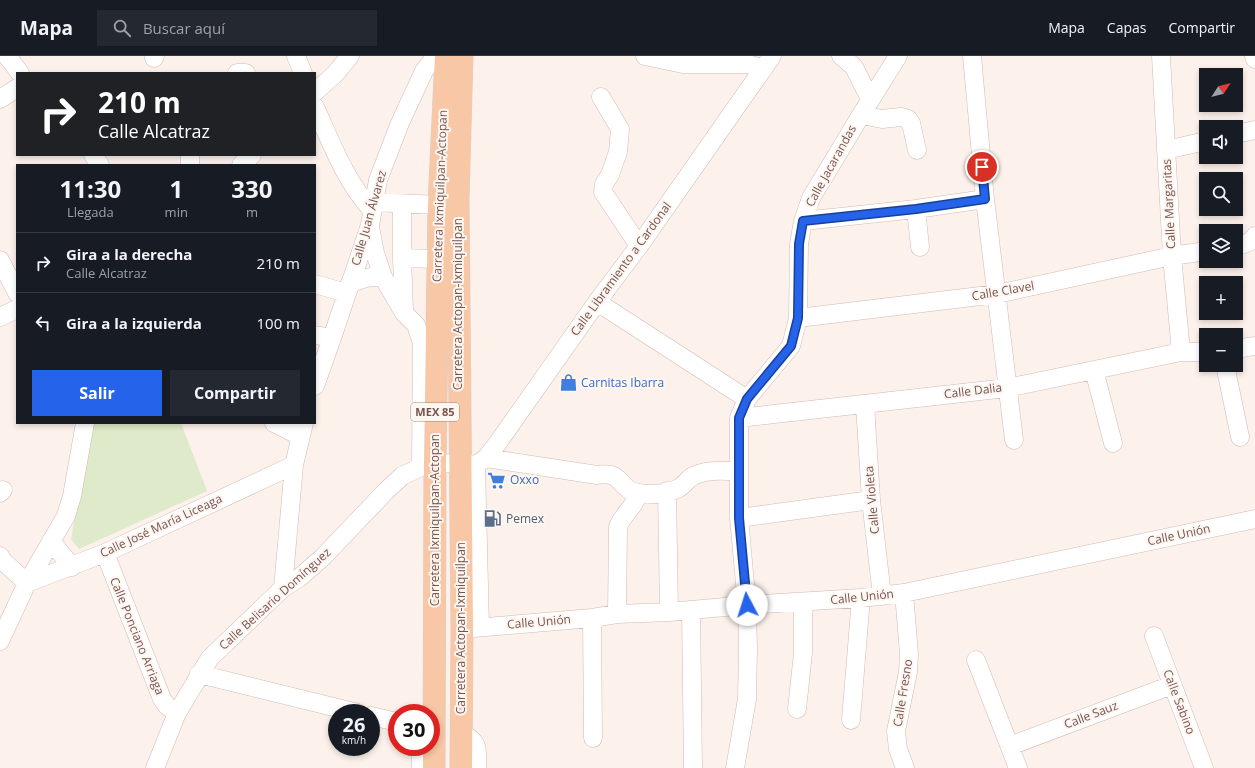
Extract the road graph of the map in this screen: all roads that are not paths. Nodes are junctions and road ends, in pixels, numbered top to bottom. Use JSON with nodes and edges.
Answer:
{"nodes":[{"id":1,"x":7,"y":56,"type":"edge"},
{"id":2,"x":296,"y":56,"type":"edge"},
{"id":3,"x":350,"y":56,"type":"edge"},
{"id":4,"x":436,"y":56,"type":"edge"},
{"id":5,"x":446,"y":56,"type":"edge"},
{"id":6,"x":462,"y":56,"type":"edge"},
{"id":7,"x":645,"y":56,"type":"edge"},
{"id":8,"x":841,"y":56,"type":"edge"},
{"id":9,"x":898,"y":56,"type":"edge"},
{"id":10,"x":972,"y":56,"type":"edge"},
{"id":11,"x":1161,"y":56,"type":"edge"},
{"id":12,"x":767,"y":62,"type":"edge"},
{"id":13,"x":19,"y":72,"type":"edge"},
{"id":14,"x":303,"y":72,"type":"edge"},
{"id":15,"x":16,"y":89,"type":"edge"},
{"id":16,"x":316,"y":91,"type":"edge"},
{"id":17,"x":601,"y":97,"type":"dead end"},
{"id":18,"x":0,"y":98,"type":"edge"},
{"id":19,"x":870,"y":100,"type":"junction"},
{"id":20,"x":316,"y":109,"type":"edge"},
{"id":21,"x":860,"y":115,"type":"junction"},
{"id":22,"x":1255,"y":130,"type":"edge"},
{"id":23,"x":1243,"y":133,"type":"edge"},
{"id":24,"x":1199,"y":143,"type":"edge"},
{"id":25,"x":917,"y":150,"type":"dead end"},
{"id":26,"x":1166,"y":150,"type":"junction"},
{"id":27,"x":251,"y":156,"type":"edge"},
{"id":28,"x":242,"y":164,"type":"edge"},
{"id":29,"x":985,"y":199,"type":"junction"},
{"id":30,"x":402,"y":204,"type":"junction"},
{"id":31,"x":439,"y":205,"type":"junction"},
{"id":32,"x":916,"y":209,"type":"junction"},
{"id":33,"x":372,"y":212,"type":"junction"},
{"id":34,"x":803,"y":221,"type":"junction"},
{"id":35,"x":1255,"y":236,"type":"edge"},
{"id":36,"x":1243,"y":245,"type":"edge"},
{"id":37,"x":639,"y":246,"type":"junction"},
{"id":38,"x":920,"y":246,"type":"dead end"},
{"id":39,"x":1199,"y":252,"type":"edge"},
{"id":40,"x":1172,"y":256,"type":"junction"},
{"id":41,"x":402,"y":258,"type":"junction"},
{"id":42,"x":438,"y":259,"type":"junction"},
{"id":43,"x":0,"y":260,"type":"edge"},
{"id":44,"x":383,"y":276,"type":"junction"},
{"id":45,"x":316,"y":284,"type":"edge"},
{"id":46,"x":348,"y":288,"type":"junction"},
{"id":47,"x":16,"y":291,"type":"edge"},
{"id":48,"x":997,"y":294,"type":"junction"},
{"id":49,"x":597,"y":302,"type":"junction"},
{"id":50,"x":16,"y":310,"type":"edge"},
{"id":51,"x":404,"y":313,"type":"junction"},
{"id":52,"x":0,"y":317,"type":"edge"},
{"id":53,"x":798,"y":318,"type":"junction"},
{"id":54,"x":316,"y":335,"type":"edge"},
{"id":55,"x":332,"y":338,"type":"junction"},
{"id":56,"x":1255,"y":346,"type":"edge"},
{"id":57,"x":1243,"y":348,"type":"edge"},
{"id":58,"x":1181,"y":352,"type":"junction"},
{"id":59,"x":1199,"y":352,"type":"edge"},
{"id":60,"x":1094,"y":370,"type":"junction"},
{"id":61,"x":1226,"y":372,"type":"edge"},
{"id":62,"x":316,"y":383,"type":"edge"},
{"id":63,"x":1007,"y":388,"type":"junction"},
{"id":64,"x":747,"y":399,"type":"junction"},
{"id":65,"x":865,"y":404,"type":"junction"},
{"id":66,"x":739,"y":418,"type":"junction"},
{"id":67,"x":86,"y":424,"type":"edge"},
{"id":68,"x":279,"y":424,"type":"edge"},
{"id":69,"x":302,"y":429,"type":"edge"},
{"id":70,"x":1240,"y":437,"type":"dead end"},
{"id":71,"x":1014,"y":440,"type":"dead end"},
{"id":72,"x":1112,"y":443,"type":"dead end"},
{"id":73,"x":474,"y":462,"type":"junction"},
{"id":74,"x":294,"y":465,"type":"junction"},
{"id":75,"x":428,"y":465,"type":"junction"},
{"id":76,"x":739,"y":472,"type":"junction"},
{"id":77,"x":667,"y":491,"type":"junction"},
{"id":78,"x":638,"y":493,"type":"junction"},
{"id":79,"x":871,"y":500,"type":"junction"},
{"id":80,"x":739,"y":518,"type":"junction"},
{"id":81,"x":1255,"y":519,"type":"edge"},
{"id":82,"x":51,"y":541,"type":"junction"},
{"id":83,"x":105,"y":554,"type":"junction"},
{"id":84,"x":0,"y":556,"type":"edge"},
{"id":85,"x":72,"y":567,"type":"junction"},
{"id":86,"x":27,"y":583,"type":"junction"},
{"id":87,"x":284,"y":588,"type":"junction"},
{"id":88,"x":904,"y":593,"type":"junction"},
{"id":89,"x":882,"y":596,"type":"junction"},
{"id":90,"x":861,"y":598,"type":"junction"},
{"id":91,"x":803,"y":603,"type":"junction"},
{"id":92,"x":747,"y":605,"type":"junction"},
{"id":93,"x":691,"y":610,"type":"junction"},
{"id":94,"x":669,"y":612,"type":"junction"},
{"id":95,"x":616,"y":614,"type":"junction"},
{"id":96,"x":592,"y":618,"type":"junction"},
{"id":97,"x":471,"y":628,"type":"junction"},
{"id":98,"x":1154,"y":636,"type":"dead end"},
{"id":99,"x":0,"y":641,"type":"edge"},
{"id":100,"x":976,"y":660,"type":"dead end"},
{"id":101,"x":199,"y":674,"type":"junction"},
{"id":102,"x":1172,"y":685,"type":"junction"},
{"id":103,"x":428,"y":704,"type":"edge"},
{"id":104,"x":328,"y":706,"type":"edge"},
{"id":105,"x":797,"y":709,"type":"dead end"},
{"id":106,"x":177,"y":713,"type":"junction"},
{"id":107,"x":851,"y":720,"type":"dead end"},
{"id":108,"x":461,"y":732,"type":"junction"},
{"id":109,"x":593,"y":738,"type":"dead end"},
{"id":110,"x":1010,"y":746,"type":"junction"},
{"id":111,"x":424,"y":756,"type":"edge"},
{"id":112,"x":432,"y":756,"type":"edge"},
{"id":113,"x":155,"y":768,"type":"edge"},
{"id":114,"x":421,"y":768,"type":"edge"},
{"id":115,"x":434,"y":768,"type":"edge"},
{"id":116,"x":461,"y":768,"type":"edge"},
{"id":117,"x":477,"y":768,"type":"edge"},
{"id":118,"x":694,"y":768,"type":"edge"},
{"id":119,"x":735,"y":768,"type":"edge"},
{"id":120,"x":905,"y":768,"type":"edge"},
{"id":121,"x":1018,"y":768,"type":"edge"},
{"id":122,"x":1204,"y":768,"type":"edge"}],
"edges":[{"from":1,"to":13,"type":"street"},
{"from":2,"to":14,"type":"street"},
{"from":3,"to":16,"type":"street"},
{"from":4,"to":33,"type":"street","name":"Calle Juan Álvarez"},
{"from":5,"to":31,"type":"main road","name":"Carretera Ixmiquilpan-Actopan","number":"MEX 85"},
{"from":6,"to":73,"type":"main road","name":"Carretera Actopan-Ixmiquilpan","number":"MEX 85"},
{"from":7,"to":12,"type":"street"},
{"from":8,"to":19,"type":"street"},
{"from":9,"to":19,"type":"street","name":"Calle Jacarandas"},
{"from":10,"to":29,"type":"street"},
{"from":11,"to":26,"type":"street","name":"Calle Margaritas"},
{"from":12,"to":37,"type":"street","name":"Calle Libramiento a Cardonal"},
{"from":15,"to":18,"type":"street"},
{"from":17,"to":37,"type":"street"},
{"from":19,"to":21,"type":"street","name":"Calle Jacarandas"},
{"from":20,"to":33,"type":"street"},
{"from":21,"to":25,"type":"street"},
{"from":21,"to":34,"type":"street","name":"Calle Jacarandas"},
{"from":22,"to":23,"type":"street"},
{"from":24,"to":26,"type":"street"},
{"from":26,"to":40,"type":"street","name":"Calle Margaritas"},
{"from":27,"to":28,"type":"street"},
{"from":29,"to":32,"type":"street"},
{"from":29,"to":48,"type":"street"},
{"from":30,"to":31,"type":"street"},
{"from":30,"to":33,"type":"street"},
{"from":30,"to":41,"type":"street"},
{"from":31,"to":42,"type":"main road","name":"Carretera Ixmiquilpan-Actopan","number":"MEX 85"},
{"from":32,"to":34,"type":"street"},
{"from":32,"to":38,"type":"street"},
{"from":33,"to":44,"type":"street"},
{"from":33,"to":46,"type":"street","name":"Calle Juan Álvarez"},
{"from":34,"to":53,"type":"street","name":"Calle Jacarandas"},
{"from":35,"to":36,"type":"street"},
{"from":37,"to":49,"type":"street","name":"Calle Libramiento a Cardonal"},
{"from":39,"to":40,"type":"street","name":"Calle Clavel"},
{"from":40,"to":48,"type":"street","name":"Calle Clavel"},
{"from":40,"to":58,"type":"street","name":"Calle Margaritas"},
{"from":41,"to":42,"type":"street"},
{"from":41,"to":51,"type":"street"},
{"from":42,"to":75,"type":"main road","name":"Carretera Ixmiquilpan-Actopan","number":"MEX 85"},
{"from":43,"to":47,"type":"street"},
{"from":44,"to":46,"type":"street"},
{"from":44,"to":51,"type":"street"},
{"from":45,"to":46,"type":"street"},
{"from":46,"to":55,"type":"street","name":"Calle Juan Álvarez"},
{"from":48,"to":53,"type":"street","name":"Calle Clavel"},
{"from":48,"to":63,"type":"street"},
{"from":49,"to":64,"type":"street"},
{"from":49,"to":73,"type":"street","name":"Calle Libramiento a Cardonal"},
{"from":50,"to":52,"type":"street"},
{"from":51,"to":75,"type":"street"},
{"from":53,"to":64,"type":"street","name":"Calle Jacarandas"},
{"from":54,"to":55,"type":"street"},
{"from":55,"to":62,"type":"street","name":"Calle Juan Álvarez"},
{"from":56,"to":57,"type":"street"},
{"from":58,"to":59,"type":"street","name":"Calle Dalia"},
{"from":58,"to":60,"type":"street","name":"Calle Dalia"},
{"from":60,"to":63,"type":"street","name":"Calle Dalia"},
{"from":60,"to":72,"type":"street"},
{"from":61,"to":70,"type":"street"},
{"from":63,"to":65,"type":"street","name":"Calle Dalia"},
{"from":63,"to":71,"type":"street"},
{"from":64,"to":66,"type":"street","name":"Calle Jacarandas"},
{"from":65,"to":66,"type":"street","name":"Calle Dalia"},
{"from":65,"to":79,"type":"street","name":"Calle Violeta"},
{"from":66,"to":76,"type":"street","name":"Calle Jacarandas"},
{"from":67,"to":82,"type":"street"},
{"from":68,"to":69,"type":"street"},
{"from":69,"to":74,"type":"street"},
{"from":73,"to":75,"type":"street"},
{"from":73,"to":78,"type":"street"},
{"from":73,"to":97,"type":"main road","name":"Carretera Actopan-Ixmiquilpan","number":"MEX 85"},
{"from":74,"to":83,"type":"street","name":"Calle José María Liceaga"},
{"from":74,"to":87,"type":"street"},
{"from":75,"to":87,"type":"street","name":"Calle Belisario Domínguez"},
{"from":75,"to":103,"type":"main road","name":"Carretera Ixmiquilpan-Actopan","number":"MEX 85"},
{"from":76,"to":77,"type":"street"},
{"from":76,"to":80,"type":"street","name":"Calle Jacarandas"},
{"from":77,"to":78,"type":"street"},
{"from":77,"to":94,"type":"street"},
{"from":78,"to":95,"type":"street"},
{"from":79,"to":80,"type":"street"},
{"from":79,"to":89,"type":"street","name":"Calle Violeta"},
{"from":80,"to":92,"type":"street","name":"Calle Jacarandas"},
{"from":81,"to":88,"type":"street","name":"Calle Unión"},
{"from":82,"to":85,"type":"street"},
{"from":82,"to":86,"type":"street"},
{"from":83,"to":85,"type":"street","name":"Calle José María Liceaga"},
{"from":83,"to":106,"type":"street","name":"Calle Ponciano Arriaga"},
{"from":84,"to":86,"type":"street"},
{"from":85,"to":86,"type":"street","name":"Calle José María Liceaga"},
{"from":86,"to":99,"type":"street"},
{"from":87,"to":101,"type":"street","name":"Calle Belisario Domínguez"},
{"from":88,"to":89,"type":"street","name":"Calle Unión"},
{"from":88,"to":120,"type":"street","name":"Calle Fresno"},
{"from":89,"to":90,"type":"street","name":"Calle Unión"},
{"from":90,"to":91,"type":"street","name":"Calle Unión"},
{"from":90,"to":107,"type":"street"},
{"from":91,"to":92,"type":"street","name":"Calle Unión"},
{"from":91,"to":105,"type":"street"},
{"from":92,"to":93,"type":"street","name":"Calle Unión"},
{"from":92,"to":119,"type":"street","name":"Calle Jacarandas"},
{"from":93,"to":94,"type":"street","name":"Calle Unión"},
{"from":93,"to":118,"type":"street"},
{"from":94,"to":95,"type":"street","name":"Calle Unión"},
{"from":95,"to":96,"type":"street","name":"Calle Unión"},
{"from":96,"to":97,"type":"street","name":"Calle Unión"},
{"from":96,"to":109,"type":"street"},
{"from":97,"to":108,"type":"main road","name":"Carretera Actopan-Ixmiquilpan","number":"MEX 85"},
{"from":98,"to":102,"type":"street","name":"Calle Sabino"},
{"from":100,"to":110,"type":"street"},
{"from":101,"to":104,"type":"street"},
{"from":101,"to":106,"type":"street","name":"Calle Belisario Domínguez"},
{"from":102,"to":110,"type":"street","name":"Calle Sauz"},
{"from":102,"to":122,"type":"street","name":"Calle Sabino"},
{"from":106,"to":113,"type":"street","name":"Calle Belisario Domínguez"},
{"from":108,"to":116,"type":"main road","name":"Carretera Actopan-Ixmiquilpan","number":"MEX 85"},
{"from":108,"to":117,"type":"street"},
{"from":110,"to":121,"type":"street"},
{"from":111,"to":114,"type":"street"},
{"from":112,"to":115,"type":"main road","name":"Carretera Ixmiquilpan-Actopan","number":"MEX 85"}]}
